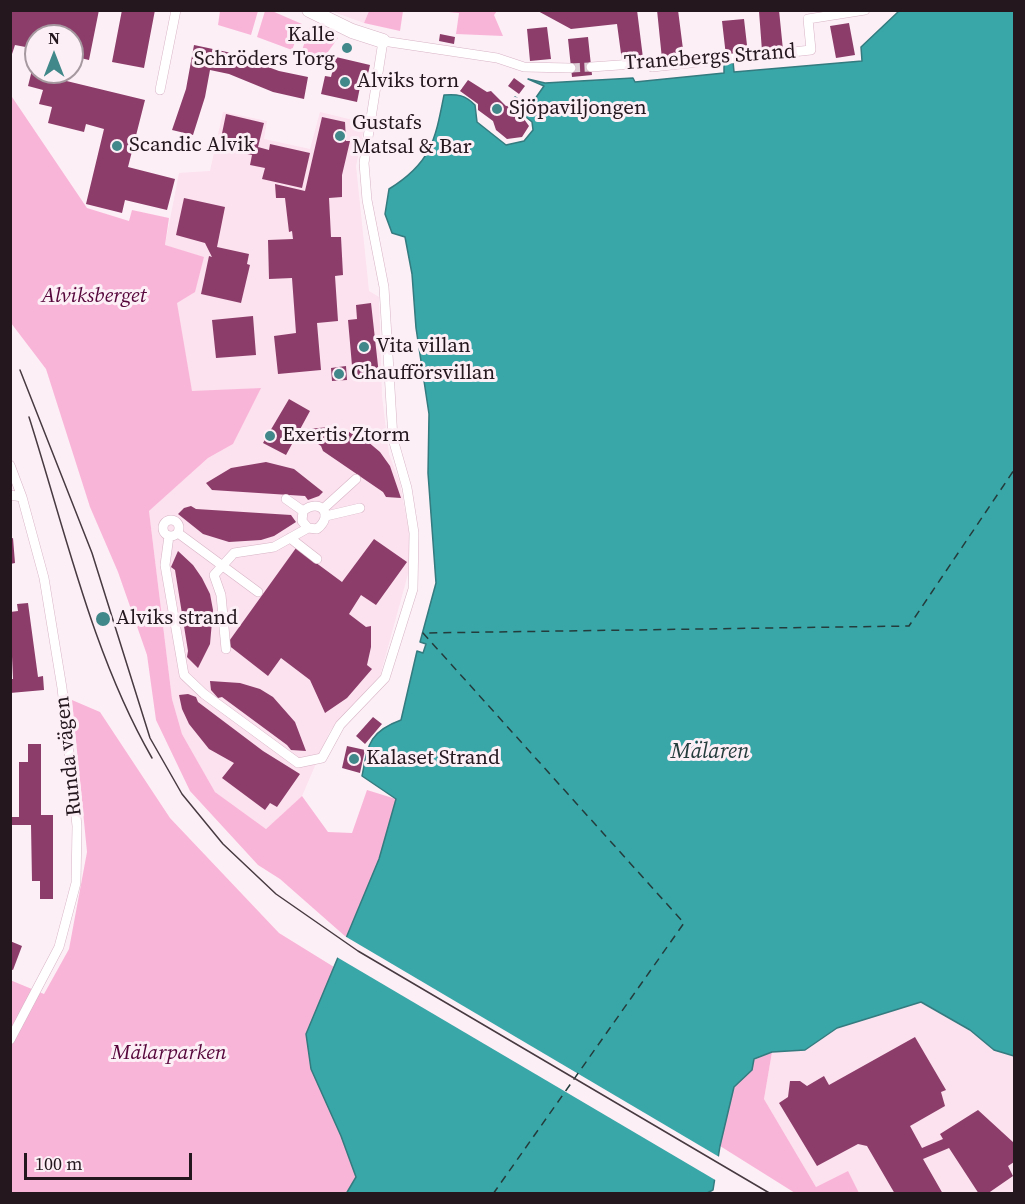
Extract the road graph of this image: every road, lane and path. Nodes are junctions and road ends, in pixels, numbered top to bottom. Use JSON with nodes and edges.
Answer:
{"nodes":[{"id":1,"x":176,"y":10,"type":"edge"},
{"id":2,"x":309,"y":10,"type":"edge"},
{"id":3,"x":865,"y":10,"type":"edge"},
{"id":4,"x":382,"y":41,"type":"junction"},
{"id":5,"x":591,"y":67,"type":"tunnel mouth"},
{"id":6,"x":571,"y":68,"type":"tunnel mouth"},
{"id":7,"x":160,"y":90,"type":"dead end"},
{"id":8,"x":10,"y":465,"type":"edge"},
{"id":9,"x":356,"y":479,"type":"dead end"},
{"id":10,"x":10,"y":495,"type":"edge"},
{"id":11,"x":22,"y":497,"type":"junction"},
{"id":12,"x":286,"y":499,"type":"dead end"},
{"id":13,"x":360,"y":508,"type":"dead end"},
{"id":14,"x":303,"y":511,"type":"junction"},
{"id":15,"x":324,"y":513,"type":"junction"},
{"id":16,"x":308,"y":528,"type":"junction"},
{"id":17,"x":290,"y":538,"type":"junction"},
{"id":18,"x":317,"y":559,"type":"dead end"},
{"id":19,"x":223,"y":566,"type":"junction"},
{"id":20,"x":258,"y":592,"type":"dead end"},
{"id":21,"x":226,"y":649,"type":"dead end"},
{"id":22,"x":10,"y":1040,"type":"edge"}],
"edges":[{"from":1,"to":7,"type":"street"},
{"from":2,"to":4,"type":"street"},
{"from":3,"to":5,"type":"street","name":"Tranebergs Strand"},
{"from":4,"to":6,"type":"street"},
{"from":4,"to":19,"type":"street"},
{"from":8,"to":11,"type":"street","name":"Runda vägen"},
{"from":9,"to":15,"type":"street"},
{"from":10,"to":11,"type":"street"},
{"from":11,"to":22,"type":"street","name":"Runda vägen"},
{"from":12,"to":14,"type":"street"},
{"from":13,"to":15,"type":"street"},
{"from":14,"to":15,"type":"street"},
{"from":14,"to":16,"type":"street"},
{"from":15,"to":16,"type":"street"},
{"from":16,"to":17,"type":"street"},
{"from":17,"to":18,"type":"street"},
{"from":17,"to":19,"type":"street"},
{"from":19,"to":20,"type":"street"},
{"from":19,"to":21,"type":"street"}]}
